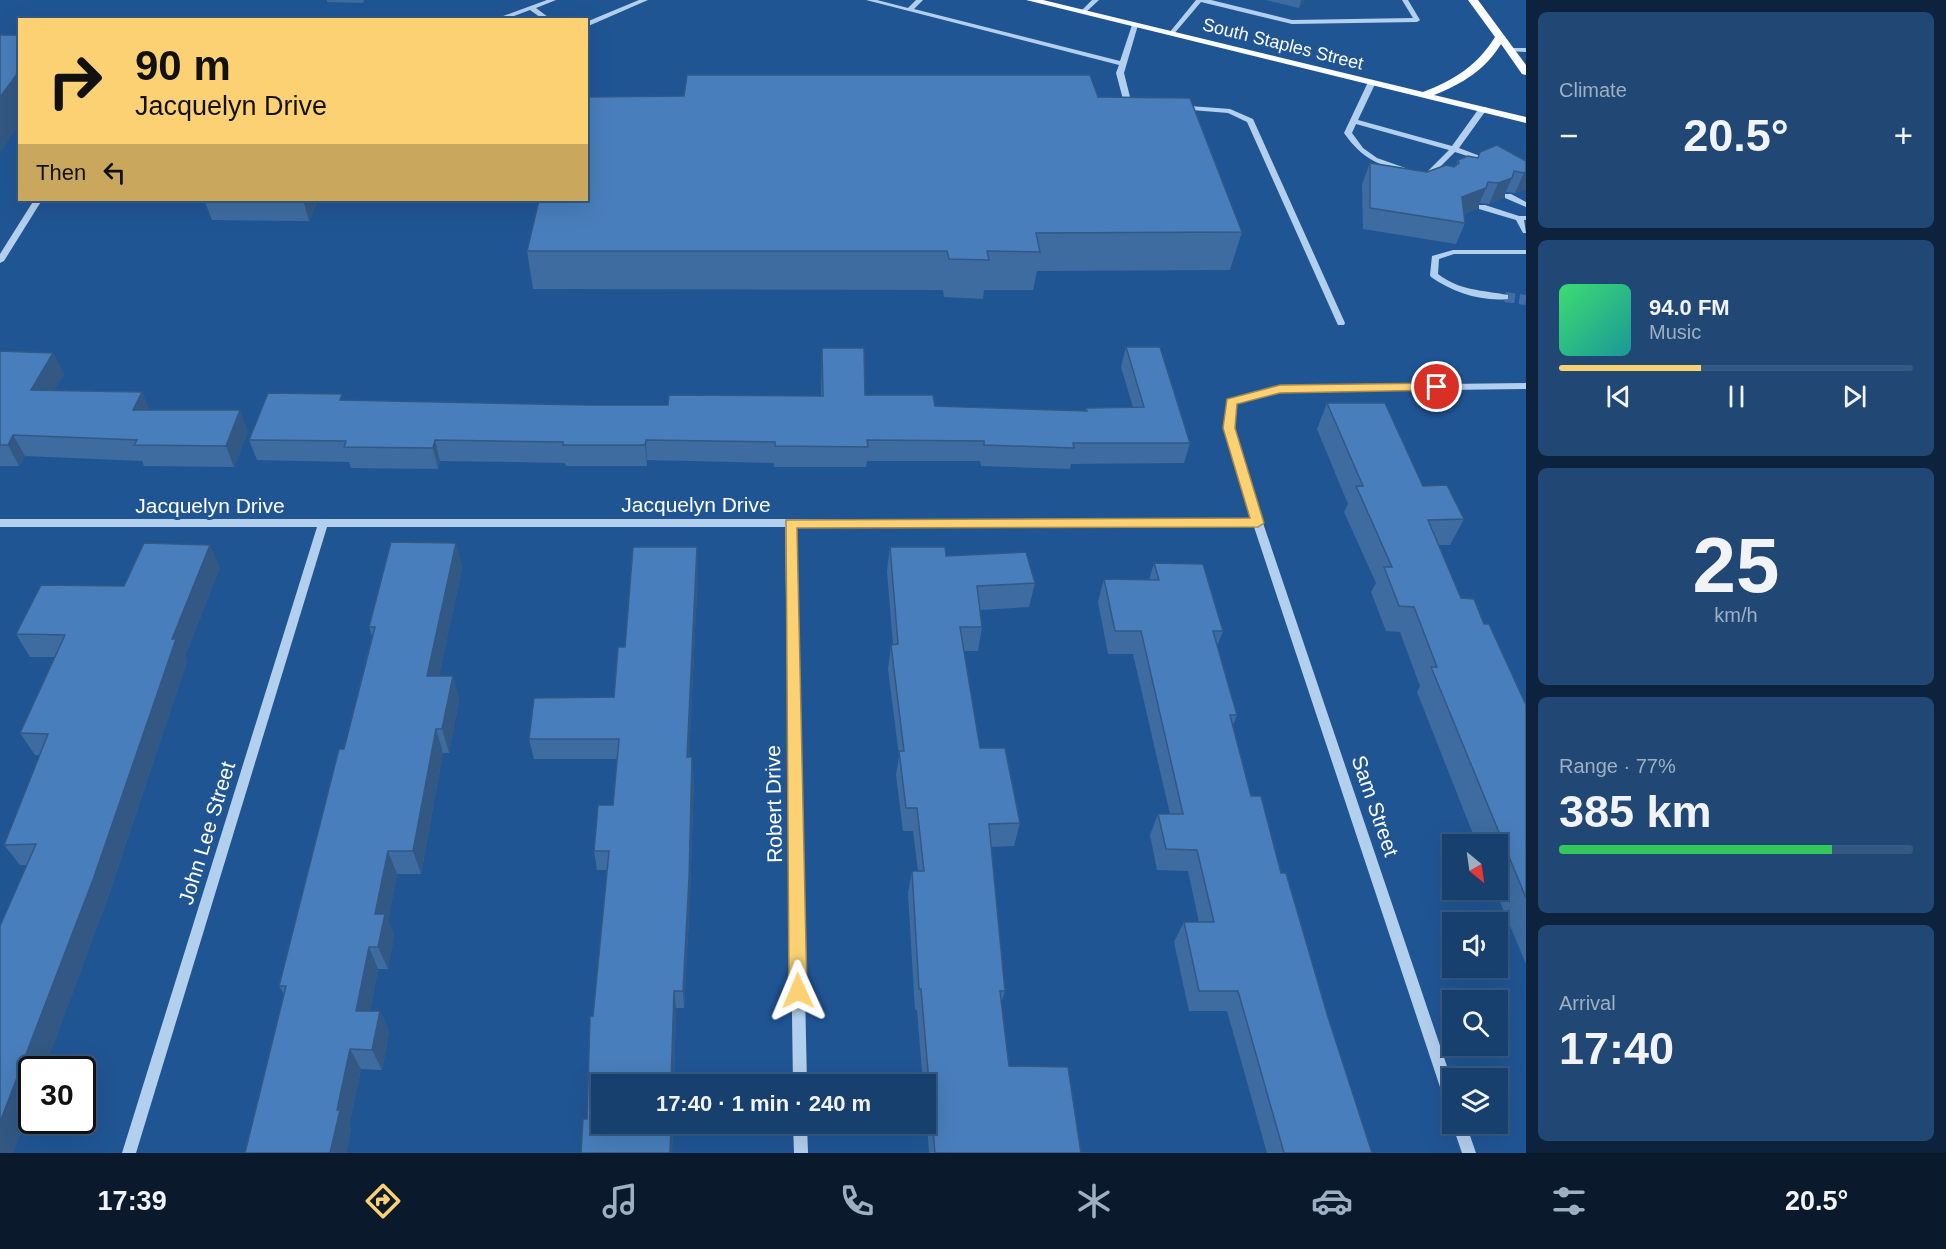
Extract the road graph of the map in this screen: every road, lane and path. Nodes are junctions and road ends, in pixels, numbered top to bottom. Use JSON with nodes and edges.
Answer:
{"nodes":[{"id":1,"x":553,"y":0,"type":"edge"},
{"id":2,"x":645,"y":0,"type":"edge"},
{"id":3,"x":869,"y":0,"type":"edge"},
{"id":4,"x":920,"y":0,"type":"edge"},
{"id":5,"x":1031,"y":0,"type":"edge"},
{"id":6,"x":1096,"y":0,"type":"edge"},
{"id":7,"x":1201,"y":0,"type":"edge"},
{"id":8,"x":1405,"y":0,"type":"edge"},
{"id":9,"x":1473,"y":0,"type":"edge"},
{"id":10,"x":634,"y":2,"type":"edge"},
{"id":11,"x":531,"y":8,"type":"junction"},
{"id":12,"x":910,"y":10,"type":"junction"},
{"id":13,"x":1083,"y":12,"type":"junction"},
{"id":14,"x":501,"y":18,"type":"edge"},
{"id":15,"x":546,"y":18,"type":"edge"},
{"id":16,"x":588,"y":24,"type":"edge"},
{"id":17,"x":1135,"y":25,"type":"junction"},
{"id":18,"x":1171,"y":34,"type":"junction"},
{"id":19,"x":1500,"y":37,"type":"junction"},
{"id":20,"x":1509,"y":50,"type":"junction"},
{"id":21,"x":1526,"y":50,"type":"edge"},
{"id":22,"x":1123,"y":64,"type":"junction"},
{"id":23,"x":1526,"y":72,"type":"edge"},
{"id":24,"x":1372,"y":82,"type":"junction"},
{"id":25,"x":1424,"y":95,"type":"junction"},
{"id":26,"x":1117,"y":103,"type":"edge"},
{"id":27,"x":1128,"y":103,"type":"junction"},
{"id":28,"x":1151,"y":105,"type":"edge"},
{"id":29,"x":1173,"y":106,"type":"edge"},
{"id":30,"x":1483,"y":109,"type":"junction"},
{"id":31,"x":1526,"y":120,"type":"edge"},
{"id":32,"x":1354,"y":121,"type":"junction"},
{"id":33,"x":1454,"y":149,"type":"junction"},
{"id":34,"x":1495,"y":164,"type":"edge"},
{"id":35,"x":1428,"y":176,"type":"junction"},
{"id":36,"x":1444,"y":183,"type":"edge"},
{"id":37,"x":1508,"y":196,"type":"edge"},
{"id":38,"x":37,"y":201,"type":"edge"},
{"id":39,"x":1526,"y":205,"type":"edge"},
{"id":40,"x":1482,"y":207,"type":"edge"},
{"id":41,"x":1522,"y":218,"type":"edge"},
{"id":42,"x":1526,"y":231,"type":"edge"},
{"id":43,"x":1526,"y":252,"type":"edge"},
{"id":44,"x":0,"y":261,"type":"edge"},
{"id":45,"x":1505,"y":297,"type":"tunnel mouth"},
{"id":46,"x":1341,"y":323,"type":"dead end"},
{"id":47,"x":1526,"y":386,"type":"edge"},
{"id":48,"x":0,"y":523,"type":"edge"},
{"id":49,"x":790,"y":523,"type":"junction"},
{"id":50,"x":1258,"y":523,"type":"junction"},
{"id":51,"x":323,"y":524,"type":"junction"},
{"id":52,"x":1442,"y":1072,"type":"edge"},
{"id":53,"x":800,"y":1074,"type":"edge"},
{"id":54,"x":800,"y":1134,"type":"edge"},
{"id":55,"x":1462,"y":1134,"type":"edge"},
{"id":56,"x":129,"y":1153,"type":"edge"},
{"id":57,"x":801,"y":1153,"type":"edge"},
{"id":58,"x":1469,"y":1153,"type":"edge"}],
"edges":[{"from":1,"to":11,"type":"street"},
{"from":2,"to":10,"type":"street"},
{"from":3,"to":12,"type":"street"},
{"from":4,"to":12,"type":"street"},
{"from":5,"to":13,"type":"main road","name":"South Staples Street"},
{"from":6,"to":13,"type":"street"},
{"from":7,"to":8,"type":"street"},
{"from":7,"to":18,"type":"street"},
{"from":9,"to":19,"type":"main road"},
{"from":10,"to":16,"type":"street"},
{"from":11,"to":14,"type":"street"},
{"from":11,"to":15,"type":"street"},
{"from":12,"to":22,"type":"street"},
{"from":13,"to":17,"type":"main road","name":"South Staples Street"},
{"from":17,"to":18,"type":"main road","name":"South Staples Street"},
{"from":17,"to":22,"type":"street"},
{"from":18,"to":24,"type":"main road","name":"South Staples Street"},
{"from":19,"to":20,"type":"main road"},
{"from":19,"to":25,"type":"main road"},
{"from":20,"to":21,"type":"street"},
{"from":20,"to":23,"type":"main road"},
{"from":22,"to":27,"type":"street"},
{"from":24,"to":25,"type":"main road","name":"South Staples Street"},
{"from":24,"to":32,"type":"street"},
{"from":25,"to":30,"type":"main road","name":"South Staples Street"},
{"from":26,"to":27,"type":"street"},
{"from":27,"to":28,"type":"street"},
{"from":29,"to":46,"type":"street"},
{"from":30,"to":31,"type":"main road","name":"South Staples Street"},
{"from":30,"to":33,"type":"street"},
{"from":32,"to":33,"type":"street"},
{"from":32,"to":35,"type":"street"},
{"from":33,"to":34,"type":"street"},
{"from":33,"to":35,"type":"street"},
{"from":35,"to":36,"type":"street"},
{"from":37,"to":39,"type":"street"},
{"from":38,"to":44,"type":"street"},
{"from":40,"to":41,"type":"street"},
{"from":41,"to":42,"type":"street"},
{"from":43,"to":45,"type":"street"},
{"from":47,"to":50,"type":"street"},
{"from":48,"to":51,"type":"street","name":"Jacquelyn Drive"},
{"from":49,"to":50,"type":"street","name":"Jacquelyn Drive"},
{"from":49,"to":51,"type":"street","name":"Jacquelyn Drive"},
{"from":49,"to":53,"type":"street","name":"Robert Drive"},
{"from":50,"to":52,"type":"street","name":"Sam Street"},
{"from":51,"to":56,"type":"street","name":"John Lee Street"},
{"from":54,"to":57,"type":"street"},
{"from":55,"to":58,"type":"street"}]}
